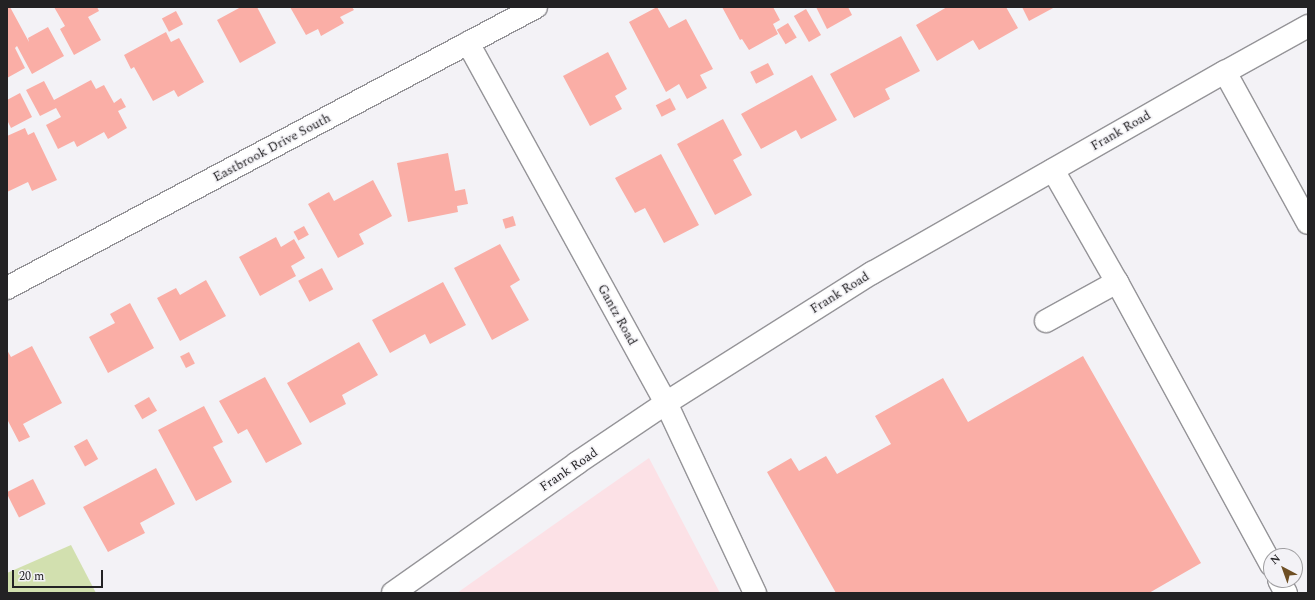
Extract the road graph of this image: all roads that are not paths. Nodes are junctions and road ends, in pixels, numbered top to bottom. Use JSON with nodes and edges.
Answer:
{"nodes":[{"id":1,"x":536,"y":7,"type":"edge"},
{"id":2,"x":1308,"y":26,"type":"edge"},
{"id":3,"x":468,"y":43,"type":"junction"},
{"id":4,"x":1225,"y":72,"type":"junction"},
{"id":5,"x":1053,"y":170,"type":"junction"},
{"id":6,"x":1308,"y":223,"type":"edge"},
{"id":7,"x":1117,"y":282,"type":"junction"},
{"id":8,"x":7,"y":288,"type":"edge"},
{"id":9,"x":1046,"y":321,"type":"dead end"},
{"id":10,"x":666,"y":403,"type":"junction"},
{"id":11,"x":1263,"y":550,"type":"edge"},
{"id":12,"x":393,"y":593,"type":"edge"},
{"id":13,"x":755,"y":593,"type":"edge"}],
"edges":[{"from":1,"to":3,"type":"main road","name":"Eastbrook Drive South"},
{"from":2,"to":4,"type":"main road","name":"Frank Road"},
{"from":3,"to":8,"type":"main road","name":"Eastbrook Drive South"},
{"from":3,"to":10,"type":"main road","name":"Gantz Road"},
{"from":4,"to":5,"type":"main road","name":"Frank Road"},
{"from":4,"to":6,"type":"main road"},
{"from":5,"to":7,"type":"main road"},
{"from":5,"to":10,"type":"main road","name":"Frank Road"},
{"from":7,"to":9,"type":"main road"},
{"from":7,"to":11,"type":"main road"},
{"from":10,"to":12,"type":"main road","name":"Frank Road"},
{"from":10,"to":13,"type":"main road","name":"Gantz Road"}]}
